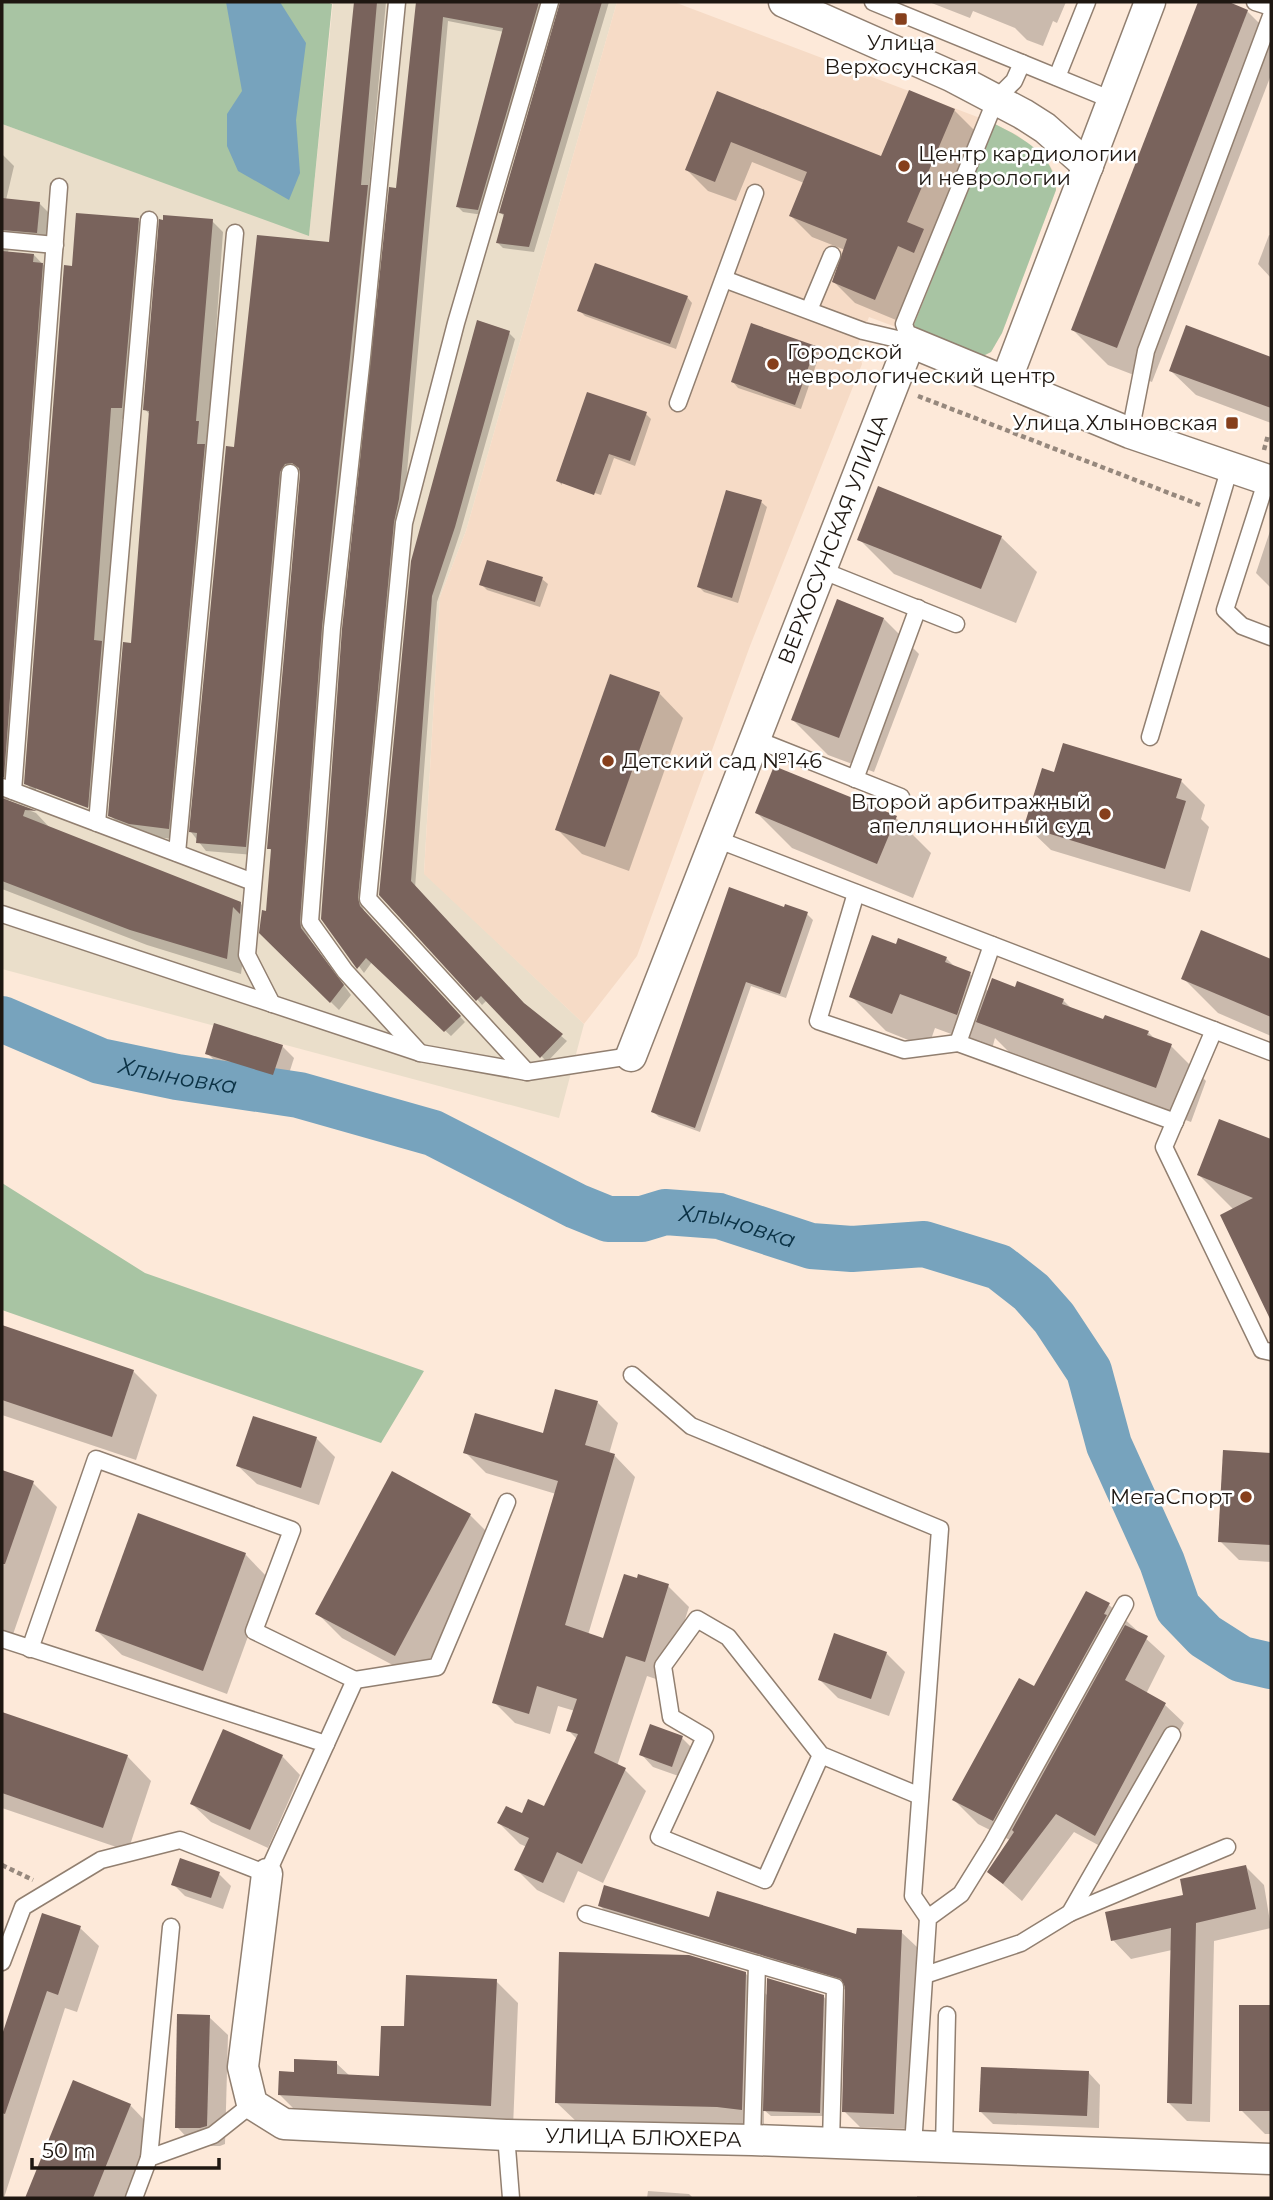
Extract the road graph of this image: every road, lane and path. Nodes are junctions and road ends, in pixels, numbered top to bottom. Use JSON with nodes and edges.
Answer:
{"nodes":[{"id":1,"x":397,"y":2,"type":"edge"},
{"id":2,"x":550,"y":2,"type":"edge"},
{"id":3,"x":784,"y":2,"type":"edge"},
{"id":4,"x":873,"y":2,"type":"edge"},
{"id":5,"x":1087,"y":2,"type":"edge"},
{"id":6,"x":1150,"y":2,"type":"edge"},
{"id":7,"x":1255,"y":2,"type":"edge"},
{"id":8,"x":1271,"y":7,"type":"edge"},
{"id":9,"x":1271,"y":16,"type":"edge"},
{"id":10,"x":1022,"y":63,"type":"junction"},
{"id":11,"x":1056,"y":77,"type":"junction"},
{"id":12,"x":996,"y":99,"type":"junction"},
{"id":13,"x":1112,"y":100,"type":"junction"},
{"id":14,"x":1088,"y":166,"type":"junction"},
{"id":15,"x":59,"y":187,"type":"dead end"},
{"id":16,"x":755,"y":193,"type":"dead end"},
{"id":17,"x":149,"y":220,"type":"dead end"},
{"id":18,"x":235,"y":233,"type":"dead end"},
{"id":19,"x":2,"y":240,"type":"edge"},
{"id":20,"x":55,"y":244,"type":"junction"},
{"id":21,"x":832,"y":255,"type":"dead end"},
{"id":22,"x":724,"y":279,"type":"junction"},
{"id":23,"x":809,"y":310,"type":"junction"},
{"id":24,"x":910,"y":342,"type":"junction"},
{"id":25,"x":1006,"y":381,"type":"junction"},
{"id":26,"x":893,"y":386,"type":"junction"},
{"id":27,"x":678,"y":403,"type":"dead end"},
{"id":28,"x":1130,"y":433,"type":"junction"},
{"id":29,"x":1268,"y":435,"type":"dead end"},
{"id":30,"x":1230,"y":467,"type":"junction"},
{"id":31,"x":1267,"y":471,"type":"edge"},
{"id":32,"x":290,"y":473,"type":"dead end"},
{"id":33,"x":1217,"y":511,"type":"junction"},
{"id":34,"x":821,"y":570,"type":"junction"},
{"id":35,"x":918,"y":608,"type":"junction"},
{"id":36,"x":956,"y":624,"type":"dead end"},
{"id":37,"x":1271,"y":637,"type":"edge"},
{"id":38,"x":1150,"y":737,"type":"dead end"},
{"id":39,"x":755,"y":739,"type":"junction"},
{"id":40,"x":855,"y":779,"type":"junction"},
{"id":41,"x":8,"y":789,"type":"edge"},
{"id":42,"x":901,"y":797,"type":"dead end"},
{"id":43,"x":97,"y":823,"type":"junction"},
{"id":44,"x":716,"y":839,"type":"junction"},
{"id":45,"x":177,"y":853,"type":"junction"},
{"id":46,"x":253,"y":882,"type":"junction"},
{"id":47,"x":856,"y":893,"type":"junction"},
{"id":48,"x":2,"y":914,"type":"edge"},
{"id":49,"x":992,"y":945,"type":"junction"},
{"id":50,"x":272,"y":1004,"type":"junction"},
{"id":51,"x":1214,"y":1030,"type":"junction"},
{"id":52,"x":958,"y":1043,"type":"junction"},
{"id":53,"x":1271,"y":1052,"type":"edge"},
{"id":54,"x":420,"y":1053,"type":"junction"},
{"id":55,"x":631,"y":1056,"type":"joint"},
{"id":56,"x":527,"y":1072,"type":"junction"},
{"id":57,"x":1175,"y":1122,"type":"junction"},
{"id":58,"x":1271,"y":1352,"type":"edge"},
{"id":59,"x":632,"y":1376,"type":"dead end"},
{"id":60,"x":506,"y":1502,"type":"dead end"},
{"id":61,"x":1125,"y":1604,"type":"dead end"},
{"id":62,"x":2,"y":1639,"type":"edge"},
{"id":63,"x":30,"y":1649,"type":"junction"},
{"id":64,"x":355,"y":1680,"type":"junction"},
{"id":65,"x":1172,"y":1735,"type":"dead end"},
{"id":66,"x":326,"y":1744,"type":"junction"},
{"id":67,"x":821,"y":1755,"type":"junction"},
{"id":68,"x":920,"y":1796,"type":"junction"},
{"id":69,"x":1227,"y":1847,"type":"dead end"},
{"id":70,"x":2,"y":1865,"type":"edge"},
{"id":71,"x":267,"y":1874,"type":"junction"},
{"id":72,"x":52,"y":1889,"type":"junction"},
{"id":73,"x":1070,"y":1913,"type":"junction"},
{"id":74,"x":586,"y":1914,"type":"dead end"},
{"id":75,"x":928,"y":1919,"type":"junction"},
{"id":76,"x":172,"y":1927,"type":"dead end"},
{"id":77,"x":2,"y":1959,"type":"edge"},
{"id":78,"x":757,"y":1964,"type":"junction"},
{"id":79,"x":925,"y":1975,"type":"junction"},
{"id":80,"x":947,"y":2015,"type":"dead end"},
{"id":81,"x":252,"y":2104,"type":"junction"},
{"id":82,"x":506,"y":2136,"type":"junction"},
{"id":83,"x":752,"y":2140,"type":"junction"},
{"id":84,"x":831,"y":2143,"type":"junction"},
{"id":85,"x":913,"y":2146,"type":"junction"},
{"id":86,"x":944,"y":2148,"type":"junction"},
{"id":87,"x":149,"y":2158,"type":"junction"},
{"id":88,"x":1271,"y":2159,"type":"edge"},
{"id":89,"x":134,"y":2198,"type":"edge"},
{"id":90,"x":512,"y":2198,"type":"edge"}],
"edges":[{"from":1,"to":54,"type":"lane"},
{"from":2,"to":56,"type":"lane"},
{"from":3,"to":12,"type":"street"},
{"from":4,"to":10,"type":"lane"},
{"from":5,"to":11,"type":"lane"},
{"from":6,"to":13,"type":"street"},
{"from":7,"to":8,"type":"lane"},
{"from":9,"to":28,"type":"lane"},
{"from":10,"to":11,"type":"lane"},
{"from":10,"to":12,"type":"lane"},
{"from":11,"to":13,"type":"lane"},
{"from":12,"to":14,"type":"street"},
{"from":12,"to":24,"type":"lane"},
{"from":13,"to":14,"type":"street"},
{"from":14,"to":25,"type":"street"},
{"from":15,"to":20,"type":"lane"},
{"from":16,"to":22,"type":"lane"},
{"from":17,"to":43,"type":"lane"},
{"from":18,"to":45,"type":"lane"},
{"from":19,"to":20,"type":"lane"},
{"from":20,"to":41,"type":"lane"},
{"from":21,"to":23,"type":"lane"},
{"from":22,"to":23,"type":"lane"},
{"from":22,"to":27,"type":"lane"},
{"from":23,"to":24,"type":"lane"},
{"from":24,"to":25,"type":"street"},
{"from":24,"to":26,"type":"street","name":"ВЕРХОСУНСКАЯ УЛИЦА"},
{"from":25,"to":28,"type":"street"},
{"from":26,"to":33,"type":"path"},
{"from":26,"to":34,"type":"street","name":"ВЕРХОСУНСКАЯ УЛИЦА"},
{"from":28,"to":30,"type":"street"},
{"from":29,"to":31,"type":"path"},
{"from":30,"to":31,"type":"street"},
{"from":30,"to":33,"type":"lane"},
{"from":31,"to":37,"type":"lane"},
{"from":32,"to":46,"type":"lane"},
{"from":33,"to":38,"type":"lane"},
{"from":34,"to":35,"type":"lane"},
{"from":34,"to":39,"type":"street","name":"ВЕРХОСУНСКАЯ УЛИЦА"},
{"from":35,"to":36,"type":"lane"},
{"from":35,"to":40,"type":"lane"},
{"from":39,"to":40,"type":"lane"},
{"from":39,"to":44,"type":"street","name":"ВЕРХОСУНСКАЯ УЛИЦА"},
{"from":40,"to":42,"type":"lane"},
{"from":41,"to":43,"type":"lane"},
{"from":43,"to":45,"type":"lane"},
{"from":44,"to":47,"type":"lane"},
{"from":44,"to":55,"type":"street","name":"ВЕРХОСУНСКАЯ УЛИЦА"},
{"from":45,"to":46,"type":"lane"},
{"from":46,"to":50,"type":"lane"},
{"from":47,"to":49,"type":"lane"},
{"from":47,"to":52,"type":"lane"},
{"from":48,"to":50,"type":"lane"},
{"from":49,"to":51,"type":"lane"},
{"from":49,"to":52,"type":"lane"},
{"from":50,"to":54,"type":"lane"},
{"from":51,"to":53,"type":"lane"},
{"from":51,"to":57,"type":"lane"},
{"from":52,"to":57,"type":"lane"},
{"from":54,"to":56,"type":"lane"},
{"from":55,"to":56,"type":"lane"},
{"from":57,"to":58,"type":"lane"},
{"from":59,"to":68,"type":"lane"},
{"from":60,"to":64,"type":"lane"},
{"from":61,"to":75,"type":"lane"},
{"from":62,"to":63,"type":"lane"},
{"from":63,"to":64,"type":"lane"},
{"from":63,"to":66,"type":"lane"},
{"from":64,"to":66,"type":"lane"},
{"from":65,"to":73,"type":"lane"},
{"from":66,"to":71,"type":"lane"},
{"from":67,"to":67,"type":"lane"},
{"from":67,"to":68,"type":"lane"},
{"from":68,"to":75,"type":"lane"},
{"from":69,"to":73,"type":"lane"},
{"from":70,"to":72,"type":"path"},
{"from":71,"to":72,"type":"lane"},
{"from":71,"to":81,"type":"street"},
{"from":72,"to":77,"type":"lane"},
{"from":73,"to":79,"type":"lane"},
{"from":74,"to":78,"type":"lane"},
{"from":75,"to":79,"type":"lane"},
{"from":76,"to":87,"type":"lane"},
{"from":78,"to":83,"type":"lane"},
{"from":78,"to":84,"type":"lane"},
{"from":79,"to":85,"type":"lane"},
{"from":80,"to":86,"type":"lane"},
{"from":81,"to":82,"type":"street","name":"УЛИЦА БЛЮХЕРА"},
{"from":81,"to":87,"type":"lane"},
{"from":82,"to":83,"type":"street","name":"УЛИЦА БЛЮХЕРА"},
{"from":82,"to":90,"type":"lane"},
{"from":83,"to":84,"type":"street","name":"УЛИЦА БЛЮХЕРА"},
{"from":84,"to":85,"type":"street","name":"УЛИЦА БЛЮХЕРА"},
{"from":85,"to":86,"type":"street","name":"УЛИЦА БЛЮХЕРА"},
{"from":86,"to":88,"type":"street","name":"УЛИЦА БЛЮХЕРА"},
{"from":87,"to":89,"type":"lane"}]}
